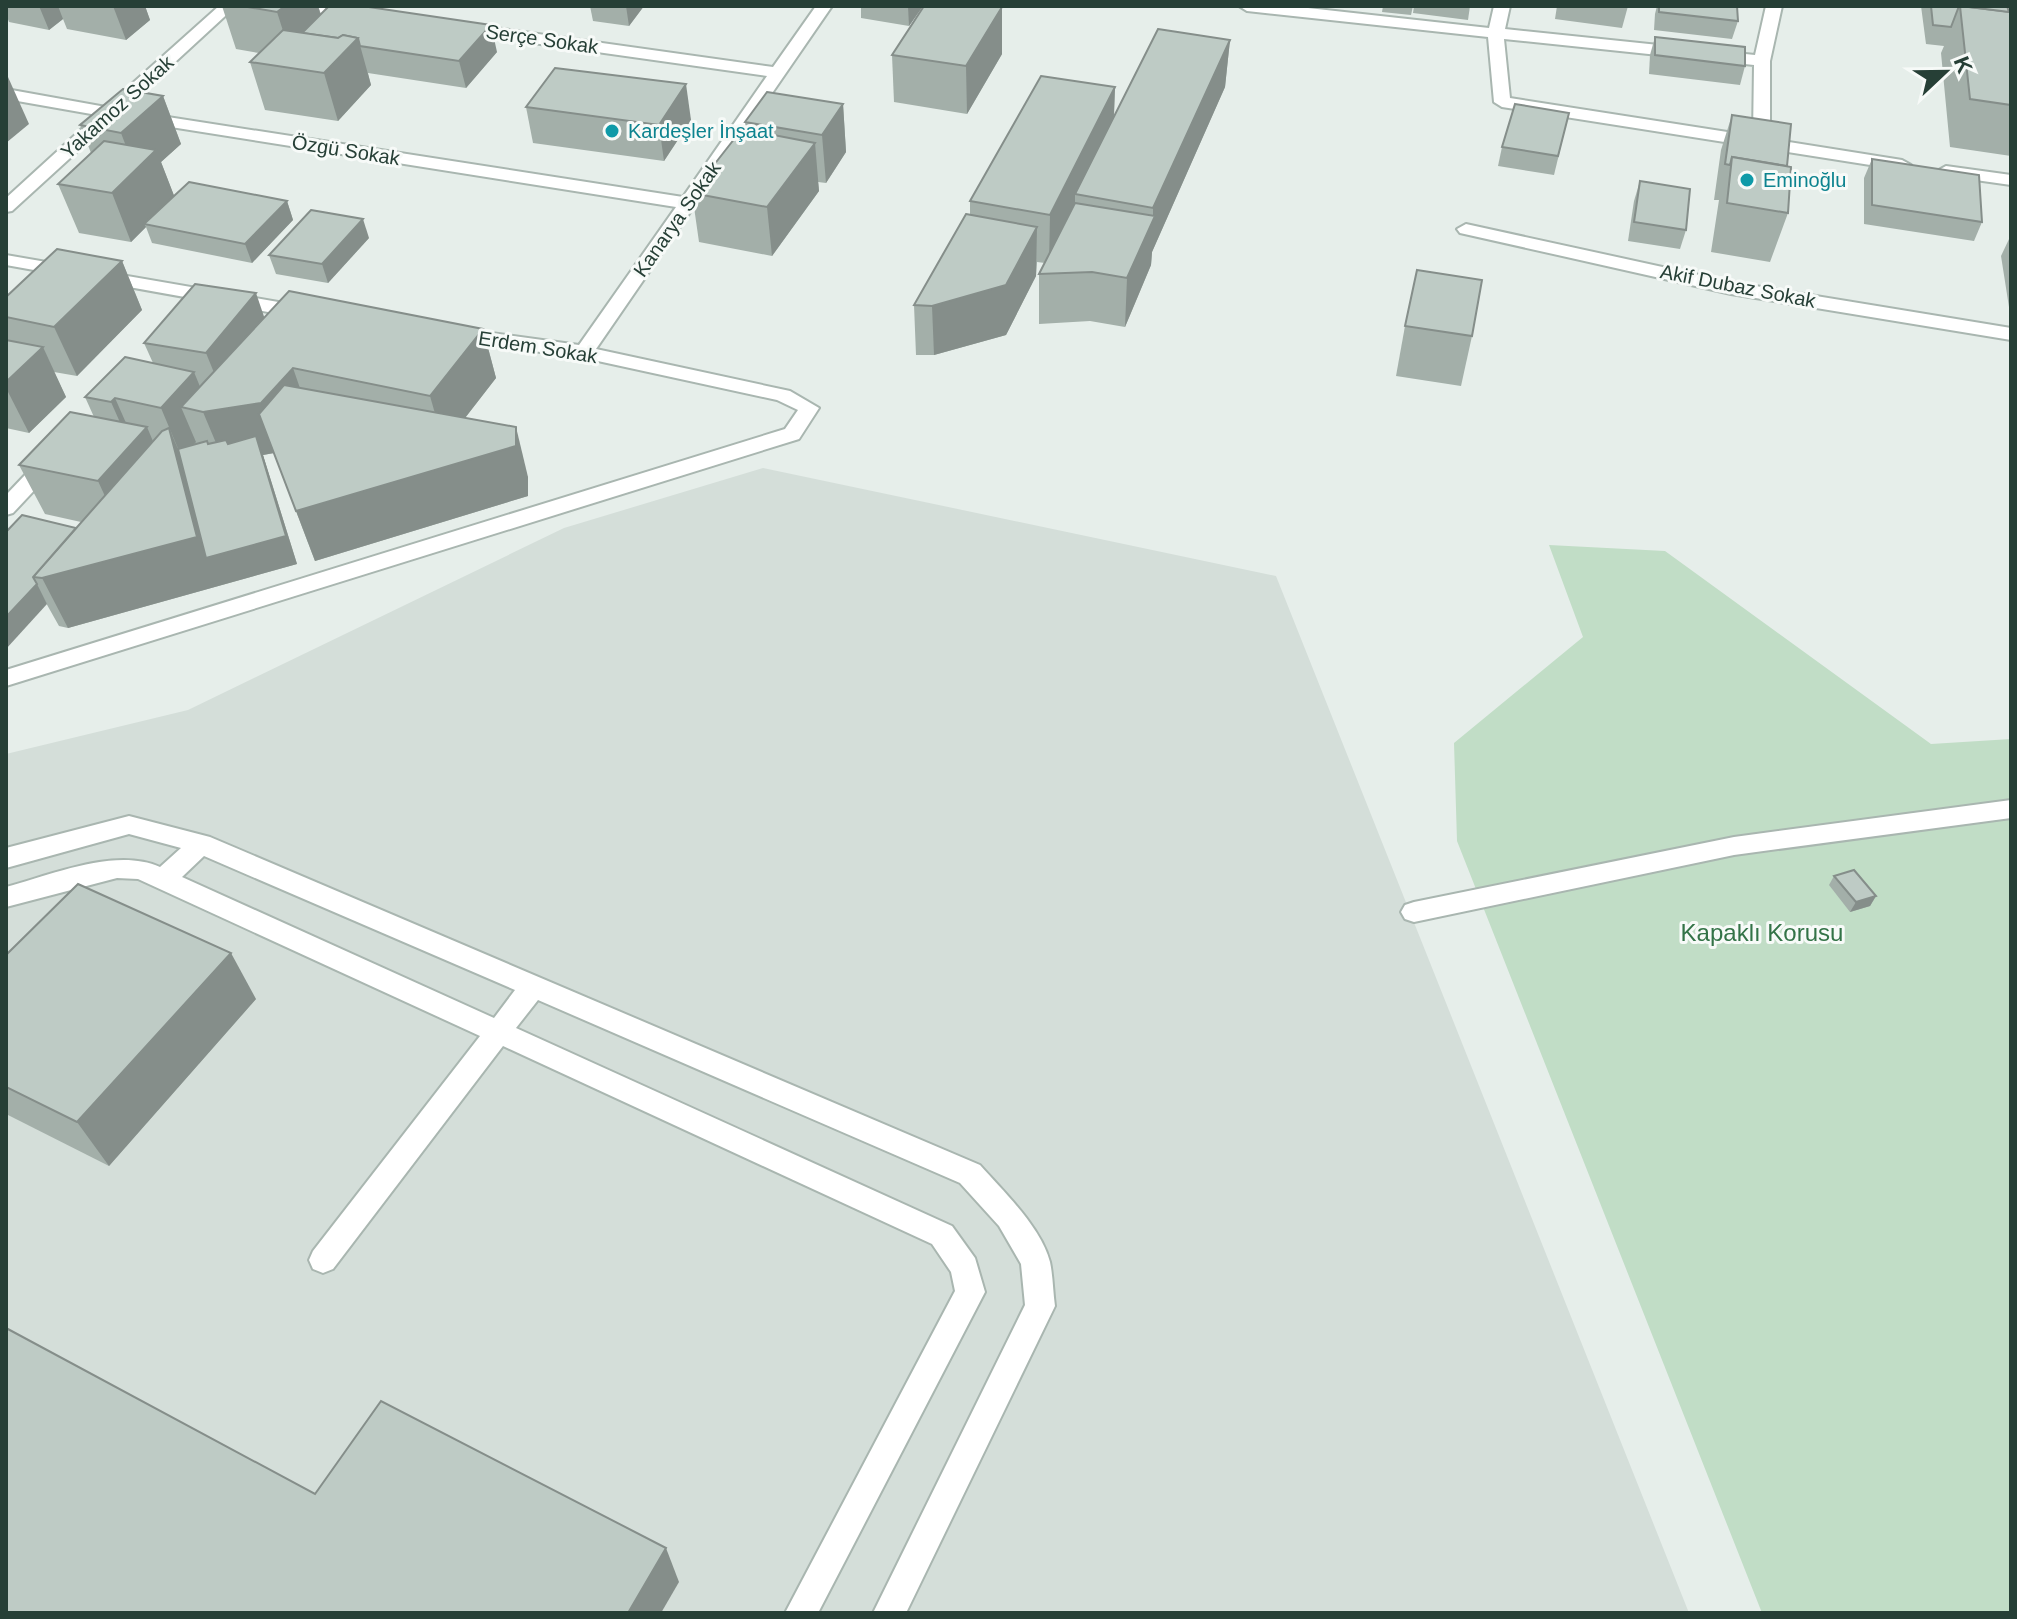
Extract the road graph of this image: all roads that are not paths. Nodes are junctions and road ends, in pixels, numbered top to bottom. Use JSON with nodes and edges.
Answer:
{"nodes":[{"id":1,"x":228,"y":6,"type":"edge"},
{"id":2,"x":306,"y":6,"type":"edge"},
{"id":3,"x":824,"y":6,"type":"edge"},
{"id":4,"x":1247,"y":6,"type":"edge"},
{"id":5,"x":1502,"y":6,"type":"edge"},
{"id":6,"x":1774,"y":6,"type":"edge"},
{"id":7,"x":1496,"y":33,"type":"junction"},
{"id":8,"x":1762,"y":61,"type":"junction"},
{"id":9,"x":778,"y":73,"type":"junction"},
{"id":10,"x":6,"y":94,"type":"edge"},
{"id":11,"x":111,"y":113,"type":"junction"},
{"id":12,"x":1761,"y":145,"type":"junction"},
{"id":13,"x":2011,"y":180,"type":"edge"},
{"id":14,"x":687,"y":203,"type":"junction"},
{"id":15,"x":6,"y":207,"type":"edge"},
{"id":16,"x":1466,"y":229,"type":"dead end"},
{"id":17,"x":6,"y":260,"type":"edge"},
{"id":18,"x":209,"y":294,"type":"junction"},
{"id":19,"x":319,"y":315,"type":"edge"},
{"id":20,"x":187,"y":316,"type":"edge"},
{"id":21,"x":428,"y":330,"type":"edge"},
{"id":22,"x":2011,"y":334,"type":"edge"},
{"id":23,"x":584,"y":352,"type":"junction"},
{"id":24,"x":70,"y":440,"type":"edge"},
{"id":25,"x":6,"y":508,"type":"edge"},
{"id":26,"x":6,"y":678,"type":"edge"},
{"id":27,"x":2011,"y":809,"type":"edge"},
{"id":28,"x":201,"y":844,"type":"junction"},
{"id":29,"x":6,"y":858,"type":"edge"},
{"id":30,"x":163,"y":879,"type":"junction"},
{"id":31,"x":6,"y":897,"type":"edge"},
{"id":32,"x":1414,"y":912,"type":"dead end"},
{"id":33,"x":533,"y":987,"type":"junction"},
{"id":34,"x":498,"y":1032,"type":"junction"},
{"id":35,"x":323,"y":1260,"type":"dead end"},
{"id":36,"x":801,"y":1613,"type":"edge"},
{"id":37,"x":889,"y":1613,"type":"edge"}],
"edges":[{"from":1,"to":11,"type":"street","name":"Yakamoz Sokak"},
{"from":2,"to":9,"type":"street","name":"Serçe Sokak"},
{"from":3,"to":9,"type":"street","name":"Kanarya Sokak"},
{"from":4,"to":7,"type":"street"},
{"from":5,"to":7,"type":"street"},
{"from":6,"to":8,"type":"street"},
{"from":7,"to":8,"type":"street"},
{"from":7,"to":12,"type":"street"},
{"from":8,"to":12,"type":"street"},
{"from":9,"to":14,"type":"street","name":"Kanarya Sokak"},
{"from":10,"to":11,"type":"street","name":"Özgü Sokak"},
{"from":11,"to":14,"type":"street","name":"Özgü Sokak"},
{"from":11,"to":15,"type":"street","name":"Yakamoz Sokak"},
{"from":12,"to":13,"type":"street"},
{"from":14,"to":23,"type":"street","name":"Kanarya Sokak"},
{"from":16,"to":22,"type":"street","name":"Akif Dubaz Sokak"},
{"from":17,"to":18,"type":"street"},
{"from":18,"to":19,"type":"street"},
{"from":18,"to":20,"type":"street"},
{"from":21,"to":23,"type":"street","name":"Erdem Sokak"},
{"from":23,"to":26,"type":"street","name":"Erdem Sokak"},
{"from":24,"to":25,"type":"street"},
{"from":27,"to":32,"type":"street"},
{"from":28,"to":29,"type":"street"},
{"from":28,"to":30,"type":"street"},
{"from":28,"to":33,"type":"street"},
{"from":30,"to":31,"type":"street"},
{"from":30,"to":34,"type":"street"},
{"from":33,"to":34,"type":"street"},
{"from":33,"to":37,"type":"street"},
{"from":34,"to":35,"type":"street"},
{"from":34,"to":36,"type":"street"}]}
